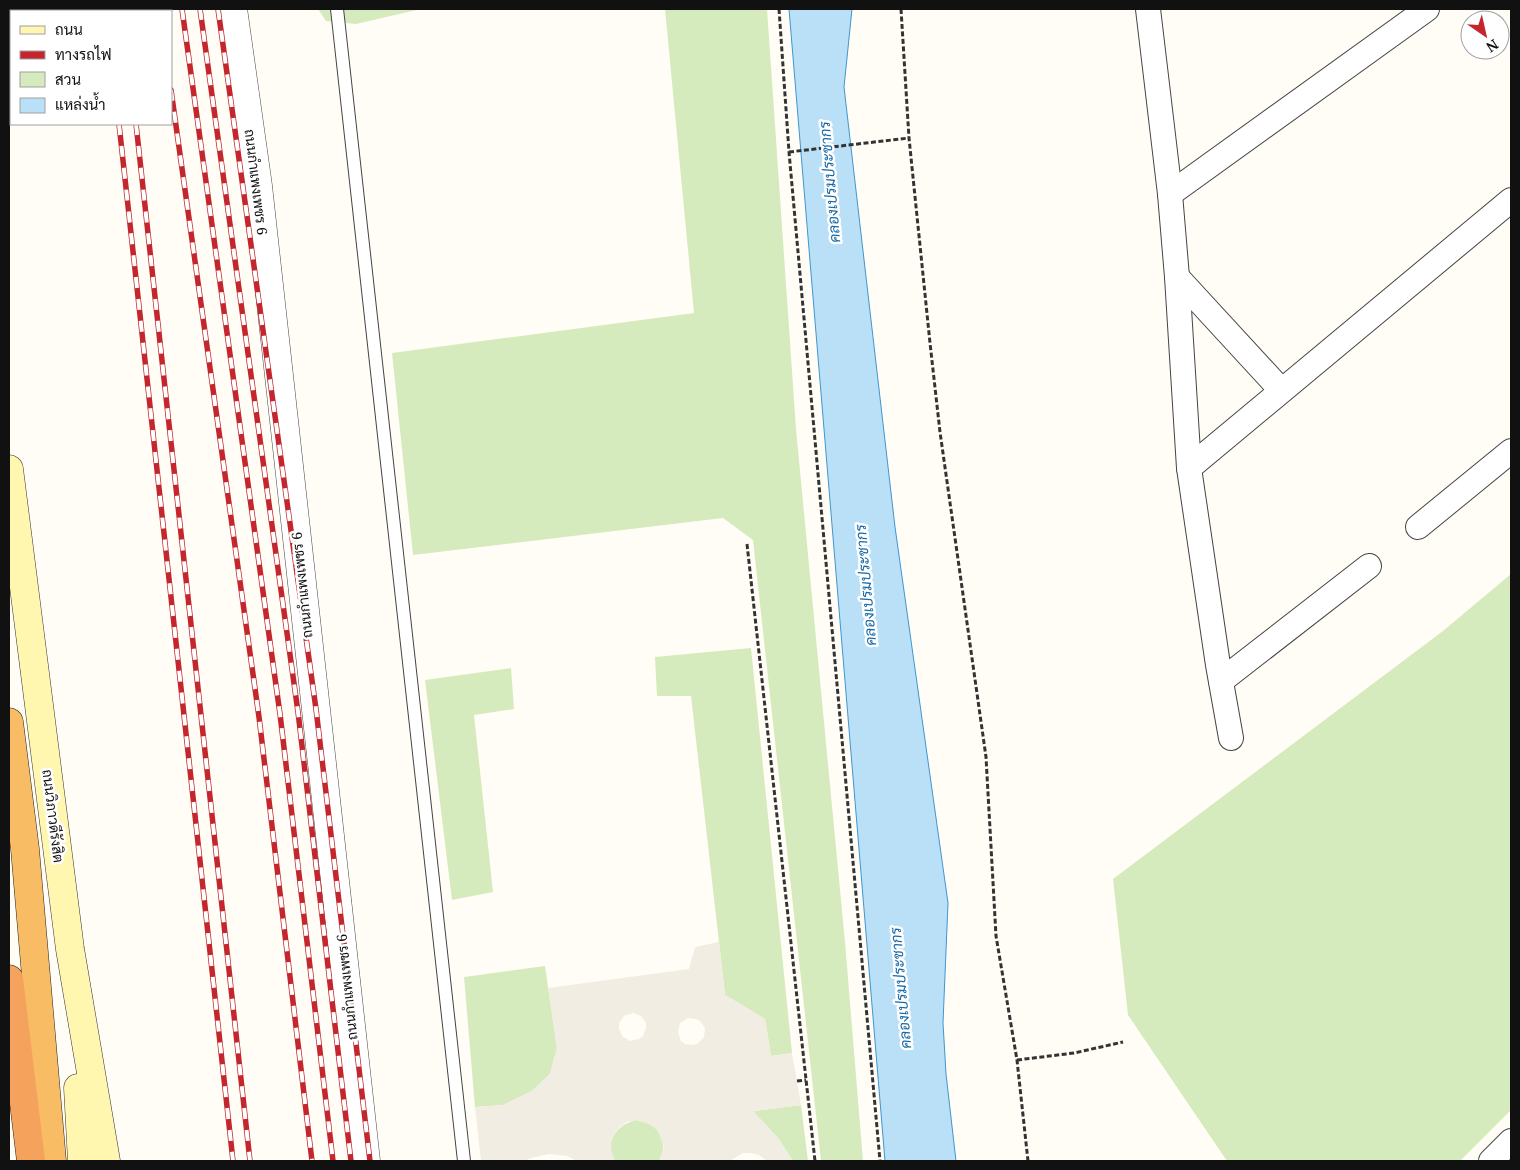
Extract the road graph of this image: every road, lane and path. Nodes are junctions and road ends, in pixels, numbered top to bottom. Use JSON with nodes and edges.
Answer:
{"nodes":[{"id":1,"x":233,"y":9,"type":"edge"},
{"id":2,"x":337,"y":9,"type":"edge"},
{"id":3,"x":779,"y":9,"type":"edge"},
{"id":4,"x":901,"y":9,"type":"edge"},
{"id":5,"x":1148,"y":9,"type":"edge"},
{"id":6,"x":1427,"y":9,"type":"edge"},
{"id":7,"x":909,"y":138,"type":"junction"},
{"id":8,"x":789,"y":152,"type":"junction"},
{"id":9,"x":1170,"y":194,"type":"junction"},
{"id":10,"x":1511,"y":200,"type":"edge"},
{"id":11,"x":1177,"y":277,"type":"junction"},
{"id":12,"x":1281,"y":390,"type":"junction"},
{"id":13,"x":1511,"y":452,"type":"edge"},
{"id":14,"x":1189,"y":468,"type":"junction"},
{"id":15,"x":9,"y":469,"type":"edge"},
{"id":16,"x":1418,"y":527,"type":"dead end"},
{"id":17,"x":747,"y":544,"type":"dead end"},
{"id":18,"x":1369,"y":566,"type":"dead end"},
{"id":19,"x":1221,"y":681,"type":"junction"},
{"id":20,"x":9,"y":722,"type":"edge"},
{"id":21,"x":1231,"y":738,"type":"dead end"},
{"id":22,"x":70,"y":949,"type":"junction"},
{"id":23,"x":9,"y":979,"type":"edge"},
{"id":24,"x":1123,"y":1042,"type":"dead end"},
{"id":25,"x":1017,"y":1060,"type":"junction"},
{"id":26,"x":806,"y":1080,"type":"junction"},
{"id":27,"x":797,"y":1081,"type":"dead end"},
{"id":28,"x":1511,"y":1141,"type":"edge"},
{"id":29,"x":31,"y":1161,"type":"edge"},
{"id":30,"x":52,"y":1161,"type":"edge"},
{"id":31,"x":82,"y":1161,"type":"edge"},
{"id":32,"x":106,"y":1161,"type":"edge"},
{"id":33,"x":366,"y":1161,"type":"edge"},
{"id":34,"x":464,"y":1161,"type":"edge"},
{"id":35,"x":815,"y":1161,"type":"edge"},
{"id":36,"x":880,"y":1161,"type":"edge"},
{"id":37,"x":1028,"y":1161,"type":"edge"},
{"id":38,"x":1491,"y":1161,"type":"edge"}],
"edges":[{"from":1,"to":33,"type":"street","name":"ถนนกำแพงเพชร 6"},
{"from":2,"to":34,"type":"lane"},
{"from":3,"to":8,"type":"path"},
{"from":4,"to":7,"type":"path"},
{"from":5,"to":9,"type":"street"},
{"from":6,"to":9,"type":"street"},
{"from":7,"to":8,"type":"path"},
{"from":7,"to":25,"type":"path"},
{"from":8,"to":36,"type":"path"},
{"from":9,"to":11,"type":"street"},
{"from":10,"to":12,"type":"street"},
{"from":11,"to":12,"type":"street"},
{"from":11,"to":14,"type":"street"},
{"from":12,"to":14,"type":"street"},
{"from":13,"to":16,"type":"street"},
{"from":14,"to":19,"type":"street"},
{"from":15,"to":22,"type":"main road","name":"ถนนวิภาวดีรังสิต"},
{"from":17,"to":26,"type":"path"},
{"from":18,"to":19,"type":"street"},
{"from":19,"to":21,"type":"street"},
{"from":20,"to":30,"type":"highway"},
{"from":22,"to":31,"type":"main road"},
{"from":22,"to":32,"type":"main road","name":"ถนนวิภาวดีรังสิต"},
{"from":23,"to":29,"type":"highway"},
{"from":24,"to":25,"type":"path"},
{"from":25,"to":37,"type":"path"},
{"from":26,"to":27,"type":"path"},
{"from":26,"to":35,"type":"path"},
{"from":28,"to":38,"type":"street"}]}
